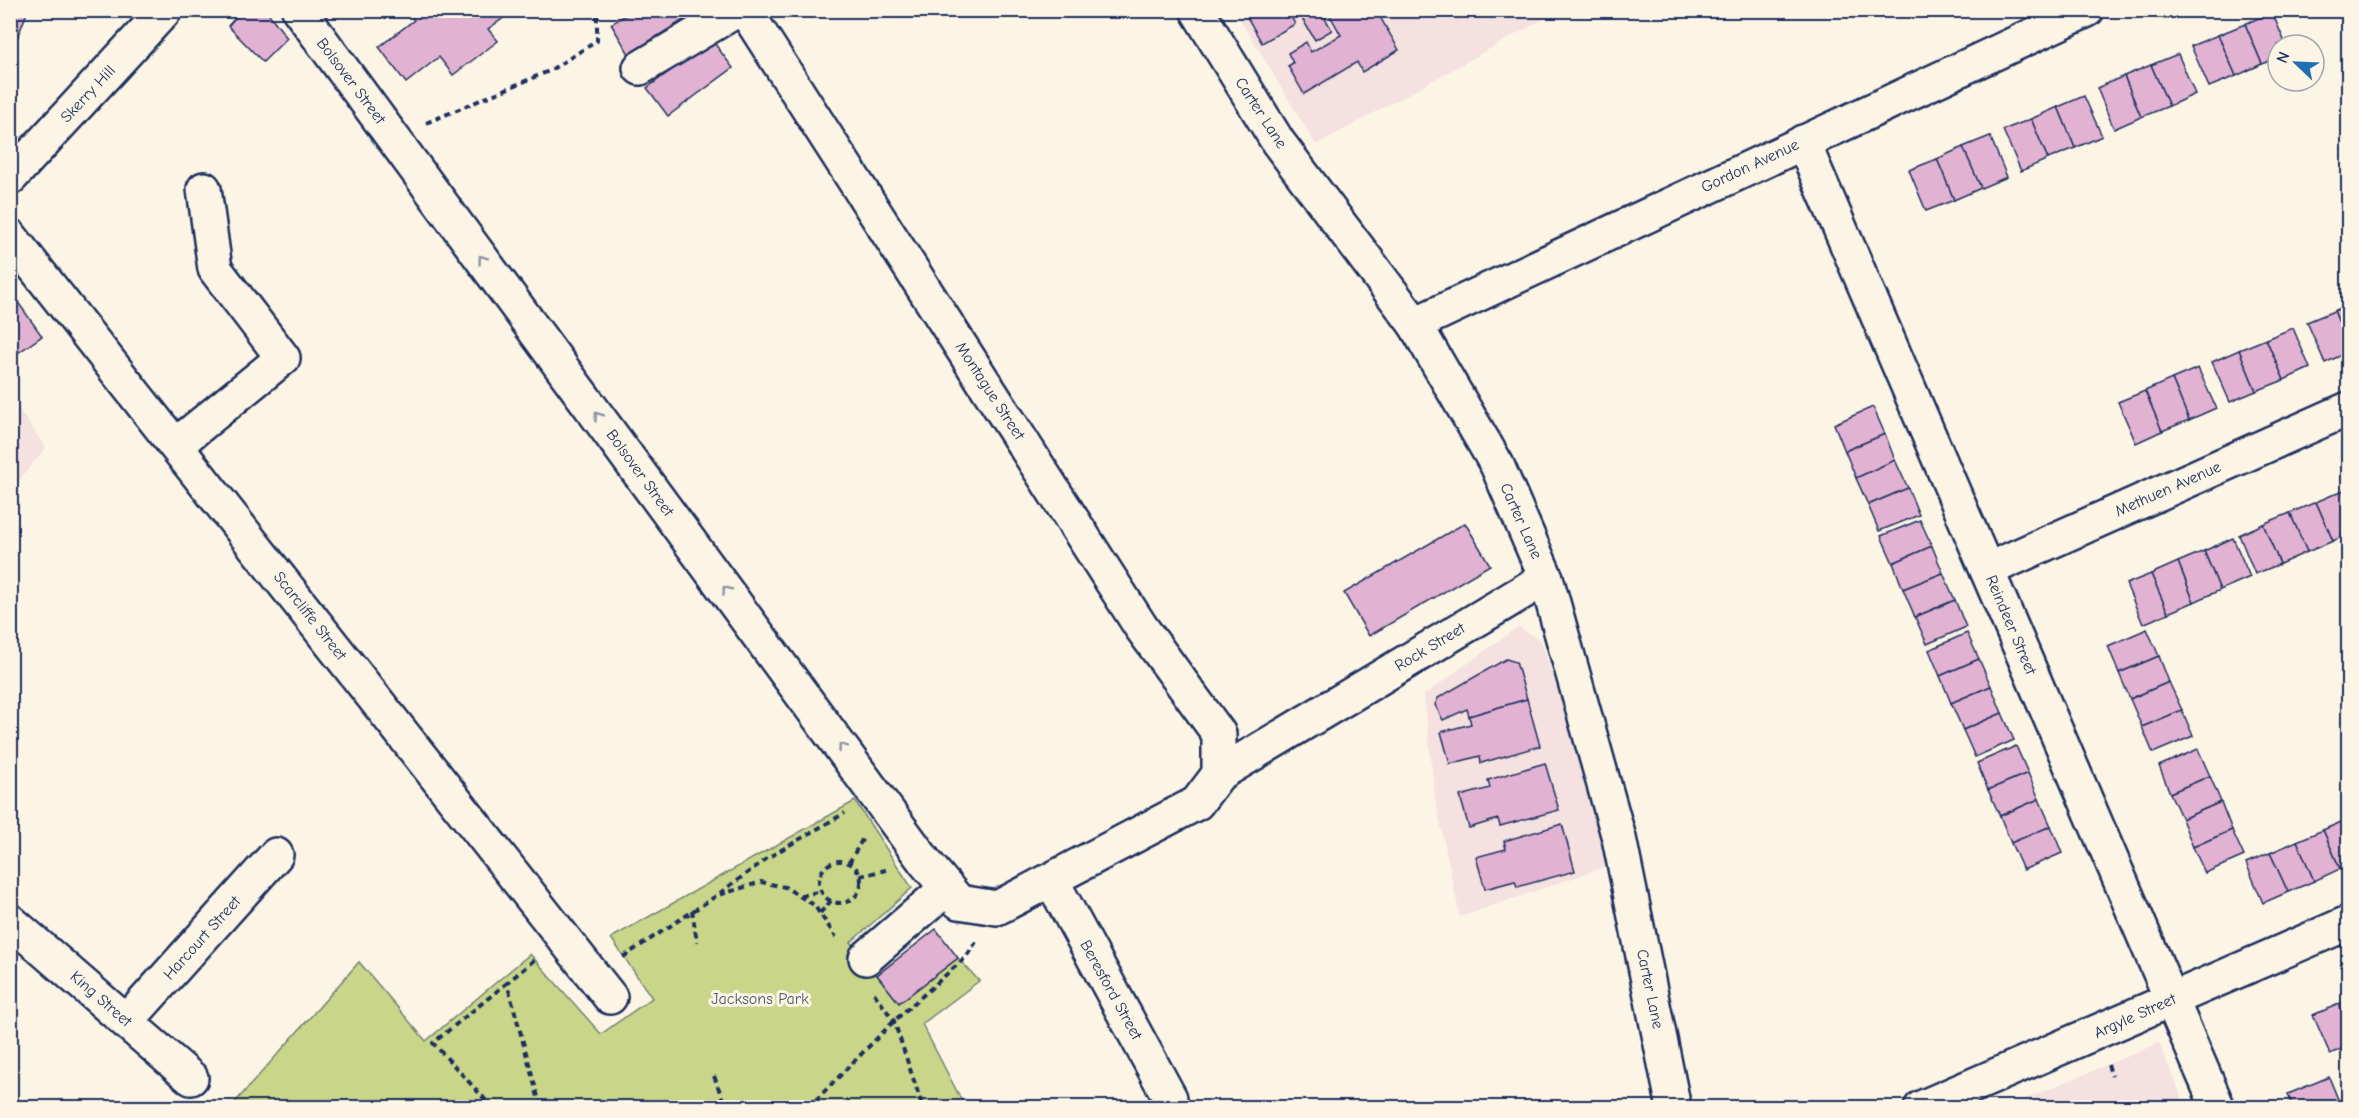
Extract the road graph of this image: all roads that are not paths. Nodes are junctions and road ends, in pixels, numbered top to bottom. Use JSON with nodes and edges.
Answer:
{"nodes":[{"id":1,"x":165,"y":10,"type":"edge"},
{"id":2,"x":737,"y":10,"type":"edge"},
{"id":3,"x":745,"y":10,"type":"edge"},
{"id":4,"x":1197,"y":10,"type":"edge"},
{"id":5,"x":2087,"y":10,"type":"edge"},
{"id":6,"x":306,"y":13,"type":"edge"},
{"id":7,"x":640,"y":68,"type":"dead end"},
{"id":8,"x":1803,"y":142,"type":"junction"},
{"id":9,"x":10,"y":178,"type":"edge"},
{"id":10,"x":204,"y":189,"type":"dead end"},
{"id":11,"x":10,"y":236,"type":"edge"},
{"id":12,"x":1415,"y":324,"type":"junction"},
{"id":13,"x":2349,"y":409,"type":"edge"},
{"id":14,"x":176,"y":445,"type":"junction"},
{"id":15,"x":1987,"y":570,"type":"junction"},
{"id":16,"x":1546,"y":578,"type":"junction"},
{"id":17,"x":1219,"y":774,"type":"junction"},
{"id":18,"x":276,"y":855,"type":"dead end"},
{"id":19,"x":1052,"y":881,"type":"junction"},
{"id":20,"x":947,"y":888,"type":"junction"},
{"id":21,"x":10,"y":921,"type":"edge"},
{"id":22,"x":2349,"y":923,"type":"edge"},
{"id":23,"x":853,"y":950,"type":"road end"},
{"id":24,"x":610,"y":997,"type":"dead end"},
{"id":25,"x":2171,"y":1000,"type":"junction"},
{"id":26,"x":127,"y":1021,"type":"junction"},
{"id":27,"x":190,"y":1078,"type":"dead end"},
{"id":28,"x":1170,"y":1098,"type":"dead end"},
{"id":29,"x":1674,"y":1107,"type":"edge"},
{"id":30,"x":1921,"y":1107,"type":"edge"},
{"id":31,"x":2218,"y":1107,"type":"edge"}],
"edges":[{"from":1,"to":9,"type":"street","name":"Skerry Hill"},
{"from":2,"to":7,"type":"street"},
{"from":3,"to":17,"type":"street","name":"Montague Street"},
{"from":4,"to":12,"type":"street","name":"Carter Lane"},
{"from":5,"to":8,"type":"street","name":"Gordon Avenue"},
{"from":20,"to":6,"type":"street","name":"Bolsover Street","one_way":true},
{"from":8,"to":12,"type":"street","name":"Gordon Avenue"},
{"from":8,"to":15,"type":"street","name":"Reindeer Street"},
{"from":10,"to":14,"type":"street"},
{"from":11,"to":14,"type":"street","name":"Scarcliffe Street"},
{"from":12,"to":16,"type":"street","name":"Carter Lane"},
{"from":13,"to":15,"type":"street","name":"Methuen Avenue"},
{"from":14,"to":24,"type":"street","name":"Scarcliffe Street"},
{"from":15,"to":25,"type":"street","name":"Reindeer Street"},
{"from":16,"to":17,"type":"street","name":"Rock Street"},
{"from":16,"to":29,"type":"street","name":"Carter Lane"},
{"from":17,"to":19,"type":"street"},
{"from":18,"to":26,"type":"street","name":"Harcourt Street"},
{"from":19,"to":20,"type":"street","name":"Bolsover Street"},
{"from":19,"to":28,"type":"street","name":"Beresford Street"},
{"from":20,"to":23,"type":"street"},
{"from":21,"to":26,"type":"street","name":"King Street"},
{"from":22,"to":25,"type":"street","name":"Argyle Street"},
{"from":25,"to":30,"type":"street","name":"Argyle Street"},
{"from":25,"to":31,"type":"street","name":"Reindeer Street"},
{"from":26,"to":27,"type":"street","name":"King Street"}]}
